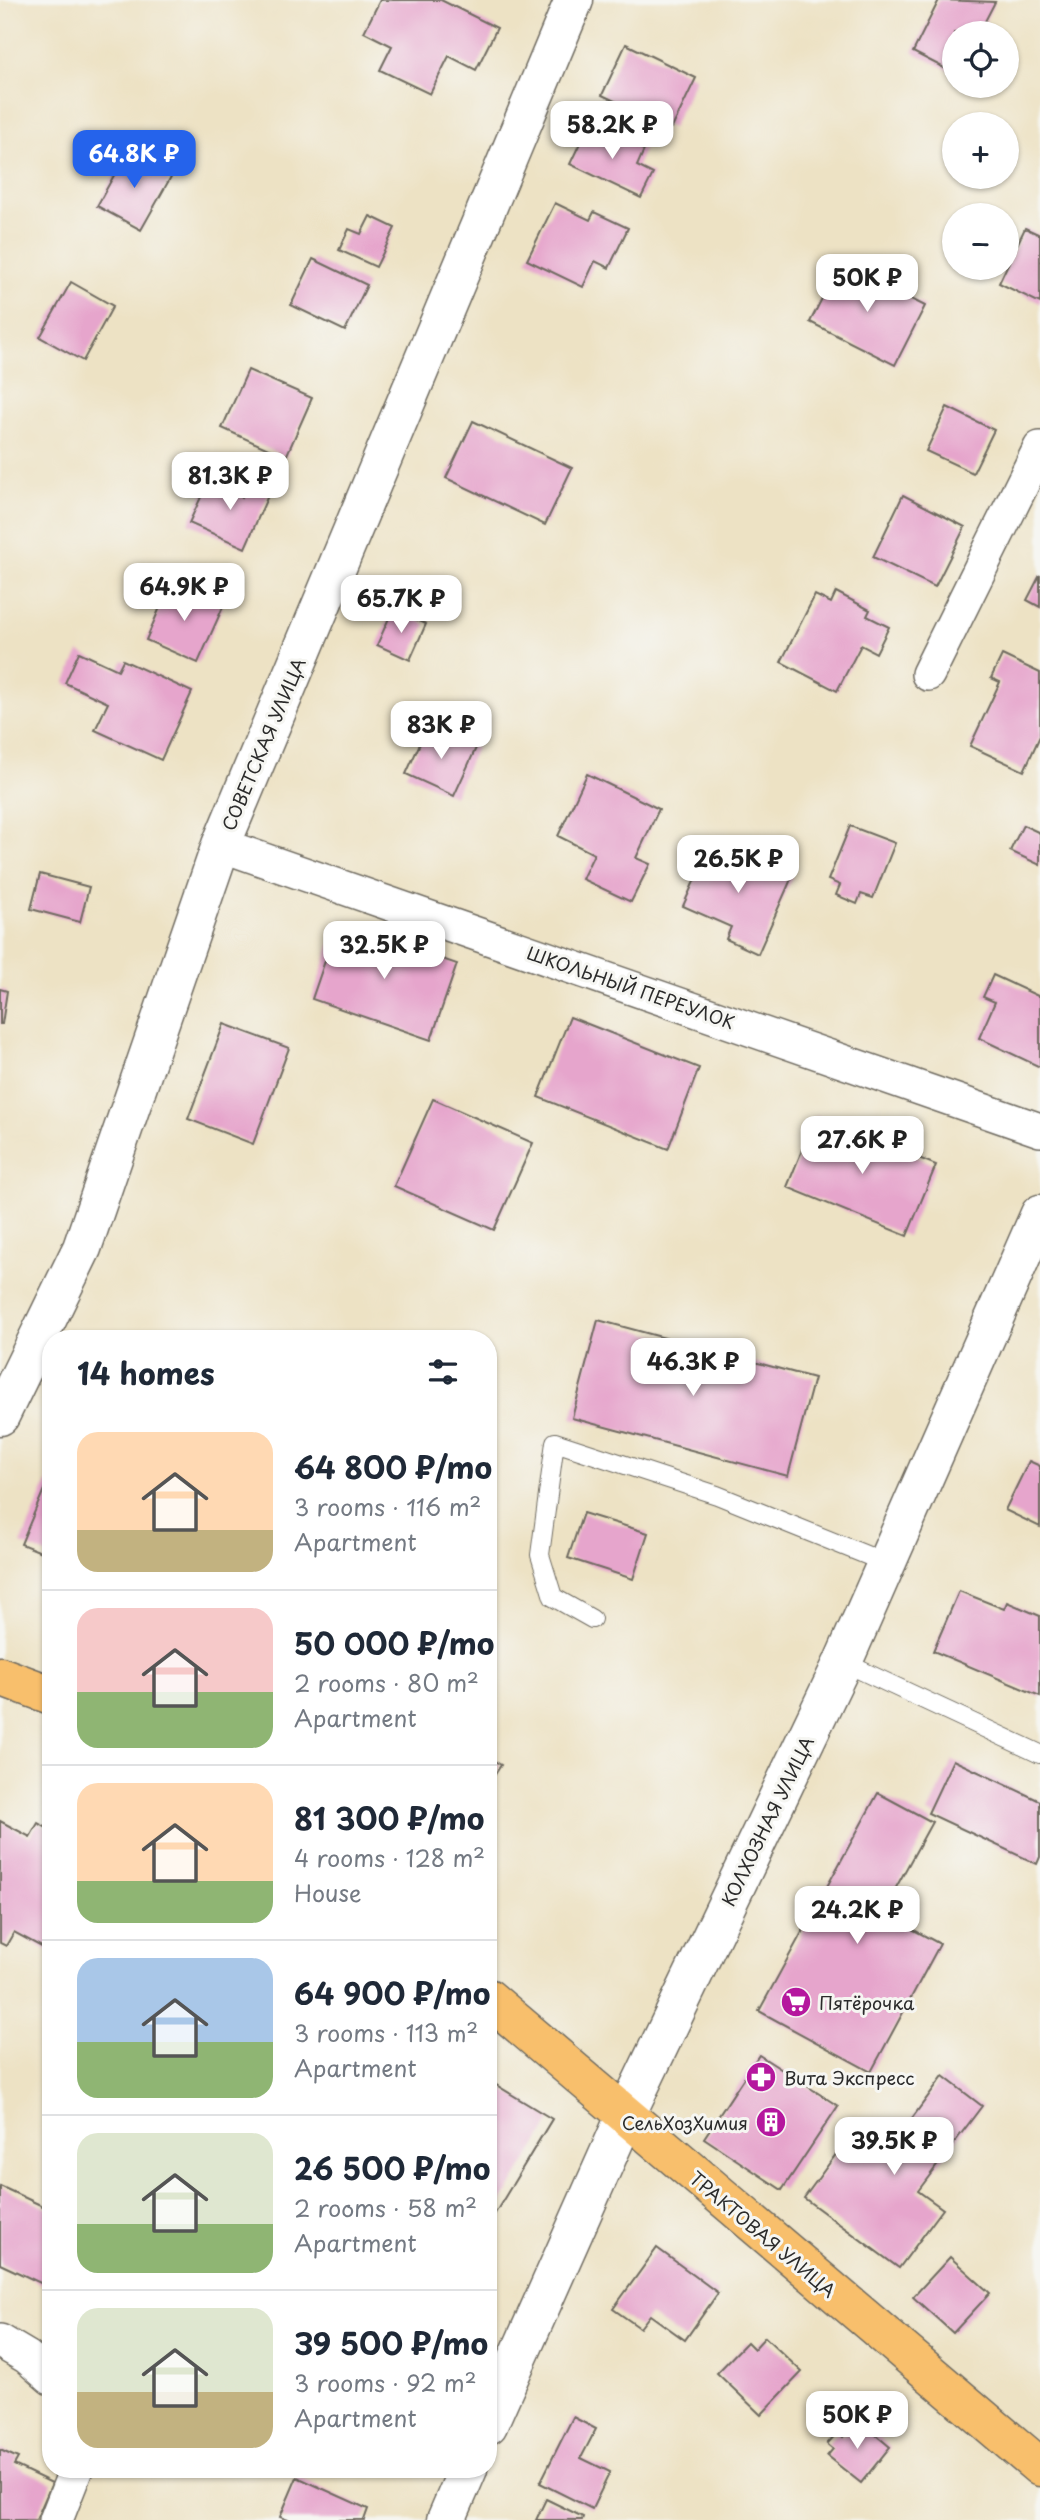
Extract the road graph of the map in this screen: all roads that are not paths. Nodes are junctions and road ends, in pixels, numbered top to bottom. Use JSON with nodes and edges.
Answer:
{"nodes":[{"id":1,"x":575,"y":0,"type":"edge"},
{"id":2,"x":1040,"y":448,"type":"edge"},
{"id":3,"x":928,"y":674,"type":"dead end"},
{"id":4,"x":221,"y":845,"type":"junction"},
{"id":5,"x":1040,"y":1130,"type":"edge"},
{"id":6,"x":1040,"y":1214,"type":"edge"},
{"id":7,"x":0,"y":1416,"type":"edge"},
{"id":8,"x":886,"y":1563,"type":"junction"},
{"id":9,"x":592,"y":1619,"type":"dead end"},
{"id":10,"x":843,"y":1662,"type":"junction"},
{"id":11,"x":0,"y":1676,"type":"edge"},
{"id":12,"x":42,"y":1692,"type":"edge"},
{"id":13,"x":1040,"y":1754,"type":"edge"},
{"id":14,"x":497,"y":2006,"type":"edge"},
{"id":15,"x":625,"y":2117,"type":"junction"},
{"id":16,"x":0,"y":2342,"type":"edge"},
{"id":17,"x":42,"y":2370,"type":"edge"},
{"id":18,"x":497,"y":2405,"type":"edge"},
{"id":19,"x":1040,"y":2468,"type":"edge"},
{"id":20,"x":72,"y":2478,"type":"edge"},
{"id":21,"x":464,"y":2478,"type":"edge"},
{"id":22,"x":56,"y":2520,"type":"edge"},
{"id":23,"x":446,"y":2520,"type":"edge"}],
"edges":[{"from":1,"to":4,"type":"street","name":"СОВЕТСКАЯ УЛИЦА"},
{"from":2,"to":3,"type":"street"},
{"from":4,"to":5,"type":"street","name":"ШКОЛЬНЫЙ ПЕРЕУЛОК"},
{"from":4,"to":7,"type":"street","name":"СОВЕТСКАЯ УЛИЦА"},
{"from":6,"to":8,"type":"street","name":"КОЛХОЗНАЯ УЛИЦА"},
{"from":8,"to":9,"type":"lane"},
{"from":8,"to":10,"type":"street","name":"КОЛХОЗНАЯ УЛИЦА"},
{"from":10,"to":13,"type":"lane"},
{"from":10,"to":15,"type":"street","name":"КОЛХОЗНАЯ УЛИЦА"},
{"from":11,"to":12,"type":"main road"},
{"from":14,"to":15,"type":"main road","name":"ТРАКТОВАЯ УЛИЦА"},
{"from":15,"to":18,"type":"street","name":"КОЛХОЗНАЯ УЛИЦА"},
{"from":15,"to":19,"type":"main road","name":"ТРАКТОВАЯ УЛИЦА"},
{"from":16,"to":17,"type":"street"},
{"from":20,"to":22,"type":"street"},
{"from":21,"to":23,"type":"street"}]}
